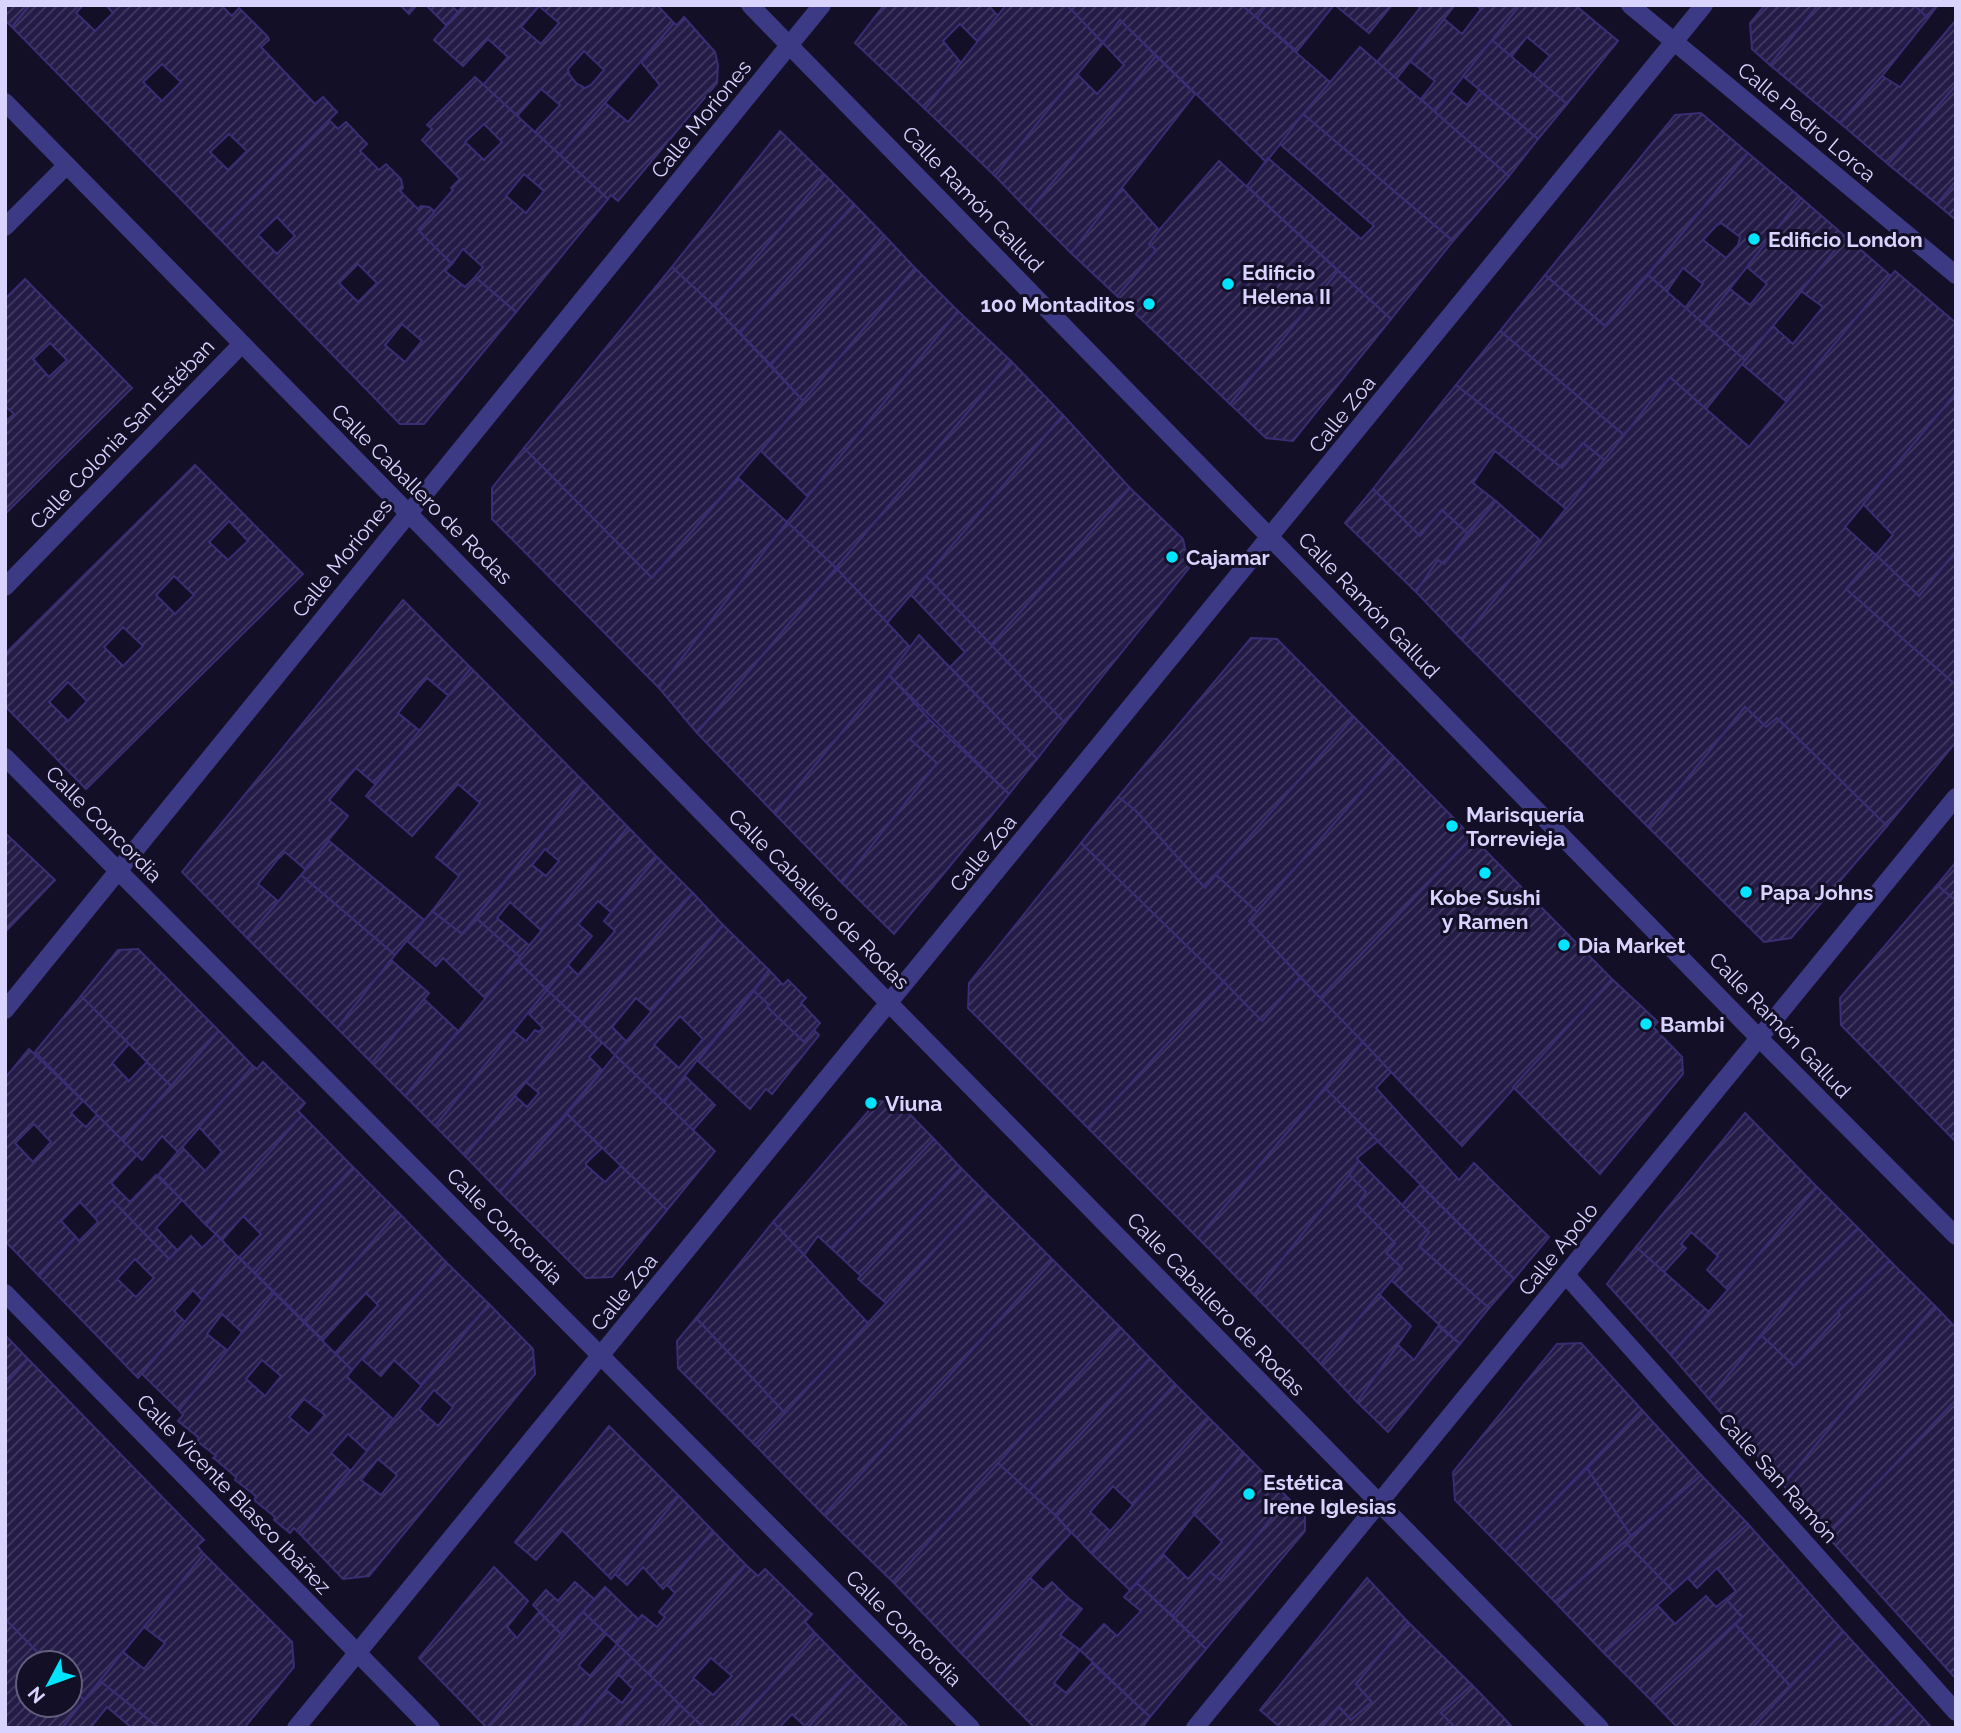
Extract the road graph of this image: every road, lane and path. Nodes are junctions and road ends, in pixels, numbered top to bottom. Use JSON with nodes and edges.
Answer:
{"nodes":[{"id":1,"x":750,"y":5,"type":"edge"},
{"id":2,"x":822,"y":5,"type":"edge"},
{"id":3,"x":1630,"y":5,"type":"edge"},
{"id":4,"x":1704,"y":5,"type":"edge"},
{"id":5,"x":1674,"y":41,"type":"junction"},
{"id":6,"x":790,"y":46,"type":"junction"},
{"id":7,"x":5,"y":102,"type":"edge"},
{"id":8,"x":67,"y":165,"type":"junction"},
{"id":9,"x":5,"y":227,"type":"edge"},
{"id":10,"x":1956,"y":275,"type":"edge"},
{"id":11,"x":242,"y":344,"type":"junction"},
{"id":12,"x":408,"y":513,"type":"junction"},
{"id":13,"x":1271,"y":537,"type":"junction"},
{"id":14,"x":5,"y":586,"type":"edge"},
{"id":15,"x":5,"y":757,"type":"edge"},
{"id":16,"x":1956,"y":797,"type":"edge"},
{"id":17,"x":118,"y":871,"type":"junction"},
{"id":18,"x":890,"y":1003,"type":"junction"},
{"id":19,"x":5,"y":1010,"type":"edge"},
{"id":20,"x":1760,"y":1039,"type":"junction"},
{"id":21,"x":1956,"y":1236,"type":"edge"},
{"id":22,"x":1566,"y":1275,"type":"junction"},
{"id":23,"x":5,"y":1293,"type":"edge"},
{"id":24,"x":602,"y":1355,"type":"junction"},
{"id":25,"x":1379,"y":1503,"type":"junction"},
{"id":26,"x":358,"y":1653,"type":"junction"},
{"id":27,"x":1956,"y":1712,"type":"edge"},
{"id":28,"x":296,"y":1728,"type":"edge"},
{"id":29,"x":431,"y":1728,"type":"edge"},
{"id":30,"x":971,"y":1728,"type":"edge"},
{"id":31,"x":1195,"y":1728,"type":"edge"},
{"id":32,"x":1600,"y":1728,"type":"edge"}],
"edges":[{"from":1,"to":6,"type":"street","name":"Calle Ramón Gallud"},
{"from":2,"to":6,"type":"street","name":"Calle Moriones"},
{"from":3,"to":5,"type":"street","name":"Calle Pedro Lorca"},
{"from":4,"to":5,"type":"street","name":"Calle Zoa"},
{"from":5,"to":10,"type":"street","name":"Calle Pedro Lorca"},
{"from":5,"to":13,"type":"street","name":"Calle Zoa"},
{"from":6,"to":12,"type":"street","name":"Calle Moriones"},
{"from":6,"to":13,"type":"street","name":"Calle Ramón Gallud"},
{"from":7,"to":8,"type":"street","name":"Calle Caballero de Rodas"},
{"from":8,"to":9,"type":"street"},
{"from":8,"to":11,"type":"street","name":"Calle Caballero de Rodas"},
{"from":11,"to":12,"type":"street","name":"Calle Caballero de Rodas"},
{"from":11,"to":14,"type":"street","name":"Calle Colonia San Estéban"},
{"from":12,"to":17,"type":"street","name":"Calle Moriones"},
{"from":12,"to":18,"type":"street","name":"Calle Caballero de Rodas"},
{"from":13,"to":18,"type":"street","name":"Calle Zoa"},
{"from":13,"to":20,"type":"street","name":"Calle Ramón Gallud"},
{"from":15,"to":17,"type":"street","name":"Calle Concordia"},
{"from":16,"to":20,"type":"street","name":"Calle Apolo"},
{"from":17,"to":19,"type":"street","name":"Calle Moriones"},
{"from":17,"to":24,"type":"street","name":"Calle Concordia"},
{"from":18,"to":24,"type":"street","name":"Calle Zoa"},
{"from":18,"to":25,"type":"street","name":"Calle Caballero de Rodas"},
{"from":20,"to":21,"type":"street","name":"Calle Ramón Gallud"},
{"from":20,"to":22,"type":"street","name":"Calle Apolo"},
{"from":22,"to":25,"type":"street","name":"Calle Apolo"},
{"from":22,"to":27,"type":"street","name":"Calle San Ramón"},
{"from":23,"to":26,"type":"street","name":"Calle Vicente Blasco Ibáñez"},
{"from":24,"to":26,"type":"street","name":"Calle Zoa"},
{"from":24,"to":30,"type":"street","name":"Calle Concordia"},
{"from":25,"to":31,"type":"street","name":"Calle Apolo"},
{"from":25,"to":32,"type":"street","name":"Calle Caballero de Rodas"},
{"from":26,"to":28,"type":"street","name":"Calle Zoa"},
{"from":26,"to":29,"type":"street","name":"Calle Vicente Blasco Ibáñez"}]}
